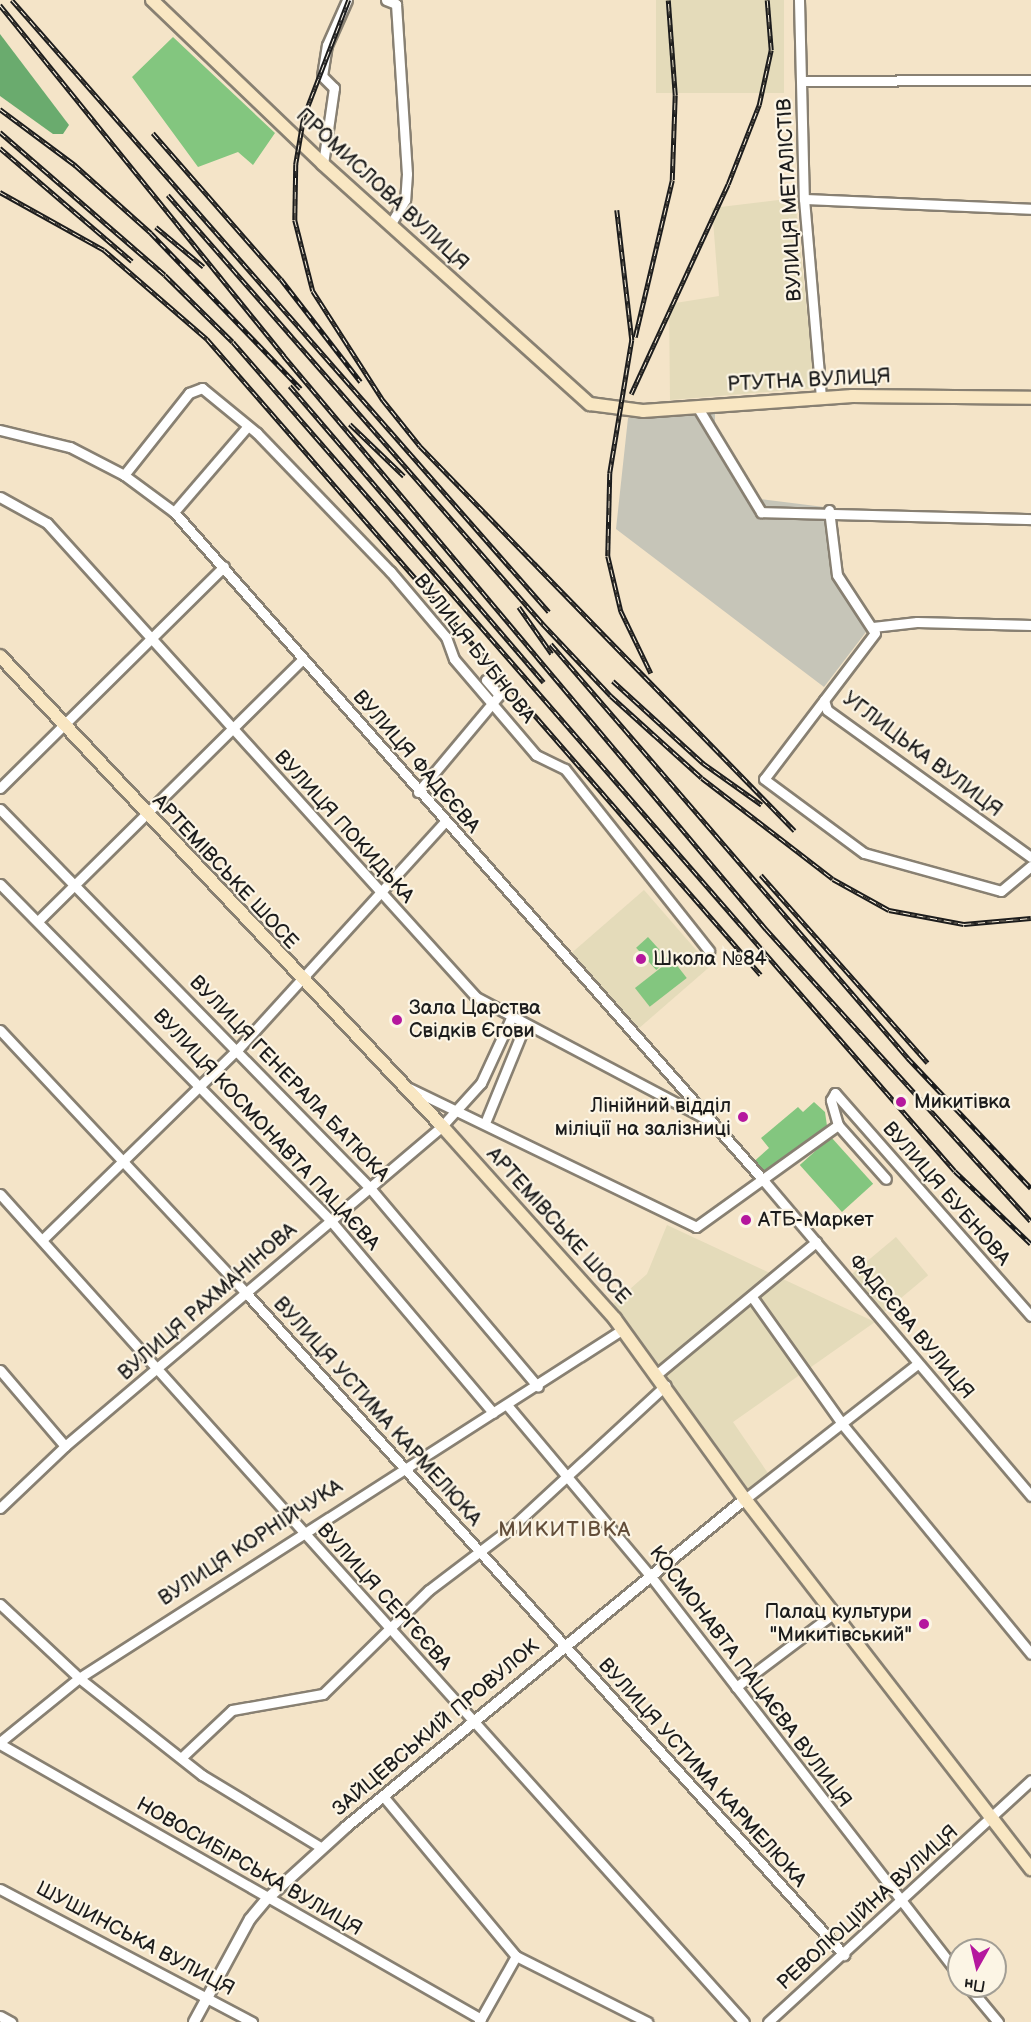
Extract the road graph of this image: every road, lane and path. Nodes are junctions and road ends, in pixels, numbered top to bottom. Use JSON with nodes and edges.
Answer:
{"nodes":[{"id":1,"x":152,"y":0,"type":"edge"},
{"id":2,"x":347,"y":0,"type":"edge"},
{"id":3,"x":386,"y":0,"type":"edge"},
{"id":4,"x":800,"y":0,"type":"edge"},
{"id":5,"x":1031,"y":80,"type":"edge"},
{"id":6,"x":802,"y":81,"type":"junction"},
{"id":7,"x":323,"y":164,"type":"junction"},
{"id":8,"x":804,"y":199,"type":"junction"},
{"id":9,"x":1031,"y":208,"type":"edge"},
{"id":10,"x":390,"y":225,"type":"junction"},
{"id":11,"x":821,"y":397,"type":"junction"},
{"id":12,"x":1031,"y":398,"type":"edge"},
{"id":13,"x":590,"y":404,"type":"joint"},
{"id":14,"x":698,"y":408,"type":"junction"},
{"id":15,"x":248,"y":426,"type":"junction"},
{"id":16,"x":0,"y":430,"type":"edge"},
{"id":17,"x":124,"y":475,"type":"junction"},
{"id":18,"x":0,"y":497,"type":"edge"},
{"id":19,"x":829,"y":510,"type":"junction"},
{"id":20,"x":174,"y":512,"type":"junction"},
{"id":21,"x":1031,"y":519,"type":"edge"},
{"id":22,"x":224,"y":566,"type":"junction"},
{"id":23,"x":1031,"y":624,"type":"edge"},
{"id":24,"x":874,"y":630,"type":"junction"},
{"id":25,"x":154,"y":639,"type":"junction"},
{"id":26,"x":0,"y":656,"type":"edge"},
{"id":27,"x":303,"y":659,"type":"junction"},
{"id":28,"x":486,"y":680,"type":"dead end"},
{"id":29,"x":824,"y":700,"type":"junction"},
{"id":30,"x":490,"y":704,"type":"junction"},
{"id":31,"x":63,"y":725,"type":"junction"},
{"id":32,"x":231,"y":726,"type":"junction"},
{"id":33,"x":0,"y":788,"type":"edge"},
{"id":34,"x":418,"y":792,"type":"junction"},
{"id":35,"x":0,"y":809,"type":"edge"},
{"id":36,"x":144,"y":813,"type":"junction"},
{"id":37,"x":444,"y":823,"type":"junction"},
{"id":38,"x":1031,"y":857,"type":"edge"},
{"id":39,"x":1031,"y":866,"type":"edge"},
{"id":40,"x":0,"y":884,"type":"edge"},
{"id":41,"x":74,"y":885,"type":"junction"},
{"id":42,"x":379,"y":894,"type":"junction"},
{"id":43,"x":38,"y":921,"type":"junction"},
{"id":44,"x":709,"y":951,"type":"dead end"},
{"id":45,"x":298,"y":979,"type":"junction"},
{"id":46,"x":511,"y":1018,"type":"junction"},
{"id":47,"x":525,"y":1025,"type":"junction"},
{"id":48,"x":0,"y":1030,"type":"edge"},
{"id":49,"x":238,"y":1048,"type":"junction"},
{"id":50,"x":401,"y":1084,"type":"junction"},
{"id":51,"x":202,"y":1085,"type":"junction"},
{"id":52,"x":458,"y":1109,"type":"junction"},
{"id":53,"x":709,"y":1120,"type":"junction"},
{"id":54,"x":485,"y":1123,"type":"junction"},
{"id":55,"x":838,"y":1125,"type":"junction"},
{"id":56,"x":442,"y":1126,"type":"junction"},
{"id":57,"x":124,"y":1160,"type":"junction"},
{"id":58,"x":886,"y":1179,"type":"dead end"},
{"id":59,"x":764,"y":1181,"type":"junction"},
{"id":60,"x":370,"y":1188,"type":"junction"},
{"id":61,"x":0,"y":1194,"type":"edge"},
{"id":62,"x":331,"y":1221,"type":"junction"},
{"id":63,"x":43,"y":1239,"type":"junction"},
{"id":64,"x":816,"y":1242,"type":"junction"},
{"id":65,"x":247,"y":1294,"type":"junction"},
{"id":66,"x":752,"y":1297,"type":"junction"},
{"id":67,"x":1031,"y":1316,"type":"edge"},
{"id":68,"x":623,"y":1329,"type":"junction"},
{"id":69,"x":917,"y":1364,"type":"junction"},
{"id":70,"x":160,"y":1368,"type":"junction"},
{"id":71,"x":0,"y":1370,"type":"edge"},
{"id":72,"x":657,"y":1374,"type":"junction"},
{"id":73,"x":666,"y":1385,"type":"junction"},
{"id":74,"x":538,"y":1387,"type":"junction"},
{"id":75,"x":507,"y":1405,"type":"junction"},
{"id":76,"x":493,"y":1413,"type":"junction"},
{"id":77,"x":843,"y":1425,"type":"junction"},
{"id":78,"x":65,"y":1446,"type":"junction"},
{"id":79,"x":402,"y":1467,"type":"junction"},
{"id":80,"x":569,"y":1473,"type":"junction"},
{"id":81,"x":1031,"y":1496,"type":"edge"},
{"id":82,"x":745,"y":1499,"type":"junction"},
{"id":83,"x":0,"y":1508,"type":"edge"},
{"id":84,"x":300,"y":1532,"type":"junction"},
{"id":85,"x":478,"y":1549,"type":"junction"},
{"id":86,"x":650,"y":1574,"type":"junction"},
{"id":87,"x":0,"y":1604,"type":"edge"},
{"id":88,"x":833,"y":1614,"type":"junction"},
{"id":89,"x":390,"y":1632,"type":"junction"},
{"id":90,"x":563,"y":1645,"type":"junction"},
{"id":91,"x":1031,"y":1654,"type":"edge"},
{"id":92,"x":79,"y":1678,"type":"junction"},
{"id":93,"x":736,"y":1687,"type":"junction"},
{"id":94,"x":474,"y":1720,"type":"junction"},
{"id":95,"x":0,"y":1743,"type":"edge"},
{"id":96,"x":181,"y":1758,"type":"junction"},
{"id":97,"x":1031,"y":1780,"type":"edge"},
{"id":98,"x":383,"y":1796,"type":"junction"},
{"id":99,"x":992,"y":1821,"type":"junction"},
{"id":100,"x":322,"y":1848,"type":"junction"},
{"id":101,"x":1031,"y":1869,"type":"edge"},
{"id":102,"x":0,"y":1889,"type":"edge"},
{"id":103,"x":267,"y":1899,"type":"junction"},
{"id":104,"x":901,"y":1904,"type":"junction"},
{"id":105,"x":844,"y":1955,"type":"junction"},
{"id":106,"x":516,"y":1956,"type":"junction"},
{"id":107,"x":947,"y":1960,"type":"edge"},
{"id":108,"x":207,"y":1997,"type":"junction"},
{"id":109,"x":978,"y":1998,"type":"edge"},
{"id":110,"x":0,"y":2016,"type":"edge"},
{"id":111,"x":480,"y":2020,"type":"edge"},
{"id":112,"x":11,"y":2022,"type":"edge"},
{"id":113,"x":194,"y":2022,"type":"edge"},
{"id":114,"x":252,"y":2022,"type":"edge"},
{"id":115,"x":647,"y":2022,"type":"edge"},
{"id":116,"x":744,"y":2022,"type":"edge"},
{"id":117,"x":768,"y":2022,"type":"edge"},
{"id":118,"x":998,"y":2022,"type":"edge"}],
"edges":[{"from":1,"to":7,"type":"main road","name":"ПРОМИСЛОВА ВУЛИЦЯ"},
{"from":2,"to":7,"type":"street"},
{"from":3,"to":10,"type":"street"},
{"from":4,"to":6,"type":"street","name":"ВУЛИЦЯ МЕТАЛІСТІВ"},
{"from":5,"to":6,"type":"street"},
{"from":6,"to":8,"type":"street","name":"ВУЛИЦЯ МЕТАЛІСТІВ"},
{"from":7,"to":10,"type":"main road","name":"ПРОМИСЛОВА ВУЛИЦЯ"},
{"from":8,"to":9,"type":"street"},
{"from":8,"to":11,"type":"street","name":"ВУЛИЦЯ МЕТАЛІСТІВ"},
{"from":10,"to":13,"type":"main road","name":"ПРОМИСЛОВА ВУЛИЦЯ"},
{"from":11,"to":12,"type":"main road","name":"РТУТНА ВУЛИЦЯ"},
{"from":11,"to":14,"type":"main road","name":"РТУТНА ВУЛИЦЯ"},
{"from":13,"to":14,"type":"main road","name":"РТУТНА ВУЛИЦЯ"},
{"from":14,"to":19,"type":"street"},
{"from":15,"to":17,"type":"street","name":"ВУЛИЦЯ БУБНОВА"},
{"from":15,"to":20,"type":"street"},
{"from":15,"to":30,"type":"street","name":"ВУЛИЦЯ БУБНОВА"},
{"from":16,"to":17,"type":"street","name":"ВУЛИЦЯ ФАДЄЄВА"},
{"from":17,"to":20,"type":"street","name":"ВУЛИЦЯ ФАДЄЄВА"},
{"from":18,"to":25,"type":"street","name":"ВУЛИЦЯ ПОКИДЬКА"},
{"from":19,"to":21,"type":"street"},
{"from":19,"to":24,"type":"street"},
{"from":20,"to":22,"type":"street","name":"ВУЛИЦЯ ФАДЄЄВА"},
{"from":22,"to":25,"type":"street"},
{"from":22,"to":27,"type":"street","name":"ВУЛИЦЯ ФАДЄЄВА"},
{"from":23,"to":24,"type":"street"},
{"from":24,"to":29,"type":"street","name":"УГЛИЦЬКА ВУЛИЦЯ"},
{"from":25,"to":31,"type":"street"},
{"from":25,"to":32,"type":"street","name":"ВУЛИЦЯ ПОКИДЬКА"},
{"from":26,"to":31,"type":"main road","name":"АРТЕМІВСЬКЕ ШОСЕ"},
{"from":27,"to":32,"type":"street"},
{"from":27,"to":34,"type":"street","name":"ВУЛИЦЯ ФАДЄЄВА"},
{"from":28,"to":30,"type":"street"},
{"from":29,"to":38,"type":"street","name":"УГЛИЦЬКА ВУЛИЦЯ"},
{"from":29,"to":39,"type":"street","name":"УГЛИЦЬКА ВУЛИЦЯ"},
{"from":30,"to":34,"type":"street"},
{"from":30,"to":44,"type":"street","name":"ВУЛИЦЯ БУБНОВА"},
{"from":31,"to":33,"type":"street"},
{"from":31,"to":36,"type":"main road","name":"АРТЕМІВСЬКЕ ШОСЕ"},
{"from":32,"to":36,"type":"street"},
{"from":32,"to":42,"type":"street","name":"ВУЛИЦЯ ПОКИДЬКА"},
{"from":34,"to":37,"type":"street","name":"ВУЛИЦЯ ФАДЄЄВА"},
{"from":35,"to":41,"type":"street","name":"ВУЛИЦЯ ГЕНЕРАЛА БАТЮКА"},
{"from":36,"to":41,"type":"street"},
{"from":36,"to":45,"type":"main road","name":"АРТЕМІВСЬКЕ ШОСЕ"},
{"from":37,"to":42,"type":"street"},
{"from":37,"to":53,"type":"street","name":"ВУЛИЦЯ ФАДЄЄВА"},
{"from":40,"to":43,"type":"street","name":"ВУЛИЦЯ КОСМОНАВТА ПАЦАЄВА"},
{"from":41,"to":43,"type":"street"},
{"from":41,"to":49,"type":"street","name":"ВУЛИЦЯ ГЕНЕРАЛА БАТЮКА"},
{"from":42,"to":45,"type":"street"},
{"from":42,"to":46,"type":"street","name":"ВУЛИЦЯ ПОКИДЬКА"},
{"from":43,"to":51,"type":"street","name":"ВУЛИЦЯ КОСМОНАВТА ПАЦАЄВА"},
{"from":45,"to":49,"type":"street"},
{"from":45,"to":50,"type":"main road","name":"АРТЕМІВСЬКЕ ШОСЕ"},
{"from":46,"to":47,"type":"street","name":"ВУЛИЦЯ ПОКИДЬКА"},
{"from":46,"to":52,"type":"street","name":"ВУЛИЦЯ РАХМАНІНОВА"},
{"from":47,"to":53,"type":"street","name":"ВУЛИЦЯ ПОКИДЬКА"},
{"from":47,"to":54,"type":"street"},
{"from":48,"to":57,"type":"street","name":"ВУЛИЦЯ УСТИМА КАРМЕЛЮКА"},
{"from":49,"to":51,"type":"street"},
{"from":49,"to":60,"type":"street","name":"ВУЛИЦЯ ГЕНЕРАЛА БАТЮКА"},
{"from":50,"to":52,"type":"street"},
{"from":50,"to":56,"type":"main road","name":"АРТЕМІВСЬКЕ ШОСЕ"},
{"from":51,"to":57,"type":"street"},
{"from":51,"to":62,"type":"street","name":"ВУЛИЦЯ КОСМОНАВТА ПАЦАЄВА"},
{"from":52,"to":54,"type":"street"},
{"from":52,"to":56,"type":"street","name":"ВУЛИЦЯ РАХМАНІНОВА"},
{"from":53,"to":59,"type":"street","name":"ВУЛИЦЯ ФАДЄЄВА"},
{"from":54,"to":59,"type":"street"},
{"from":55,"to":58,"type":"street"},
{"from":55,"to":59,"type":"street"},
{"from":55,"to":67,"type":"street","name":"ВУЛИЦЯ БУБНОВА"},
{"from":56,"to":60,"type":"street","name":"ВУЛИЦЯ РАХМАНІНОВА"},
{"from":56,"to":68,"type":"main road","name":"АРТЕМІВСЬКЕ ШОСЕ"},
{"from":57,"to":63,"type":"street"},
{"from":57,"to":65,"type":"street","name":"ВУЛИЦЯ УСТИМА КАРМЕЛЮКА"},
{"from":59,"to":64,"type":"street","name":"ФАДЄЄВА ВУЛИЦЯ"},
{"from":60,"to":62,"type":"street","name":"ВУЛИЦЯ РАХМАНІНОВА"},
{"from":60,"to":74,"type":"street","name":"ВУЛИЦЯ ГЕНЕРАЛА БАТЮКА"},
{"from":61,"to":63,"type":"street","name":"ВУЛИЦЯ СЕРГЄЄВА"},
{"from":62,"to":65,"type":"street","name":"ВУЛИЦЯ РАХМАНІНОВА"},
{"from":62,"to":76,"type":"street","name":"ВУЛИЦЯ КОСМОНАВТА ПАЦАЄВА"},
{"from":63,"to":70,"type":"street","name":"ВУЛИЦЯ СЕРГЄЄВА"},
{"from":64,"to":66,"type":"street"},
{"from":64,"to":69,"type":"street","name":"ФАДЄЄВА ВУЛИЦЯ"},
{"from":65,"to":70,"type":"street","name":"ВУЛИЦЯ РАХМАНІНОВА"},
{"from":65,"to":79,"type":"street","name":"ВУЛИЦЯ УСТИМА КАРМЕЛЮКА"},
{"from":66,"to":72,"type":"street"},
{"from":66,"to":77,"type":"street"},
{"from":68,"to":72,"type":"main road","name":"АРТЕМІВСЬКЕ ШОСЕ"},
{"from":68,"to":74,"type":"street","name":"ВУЛИЦЯ КОРНІЙЧУКА"},
{"from":69,"to":77,"type":"street"},
{"from":69,"to":81,"type":"street","name":"ФАДЄЄВА ВУЛИЦЯ"},
{"from":70,"to":78,"type":"street","name":"ВУЛИЦЯ РАХМАНІНОВА"},
{"from":70,"to":84,"type":"street","name":"ВУЛИЦЯ СЕРГЄЄВА"},
{"from":71,"to":78,"type":"street"},
{"from":72,"to":73,"type":"main road","name":"АРТЕМІВСЬКЕ ШОСЕ"},
{"from":73,"to":80,"type":"street"},
{"from":73,"to":82,"type":"main road","name":"АРТЕМІВСЬКЕ ШОСЕ"},
{"from":74,"to":75,"type":"street","name":"ВУЛИЦЯ КОРНІЙЧУКА"},
{"from":75,"to":76,"type":"street","name":"ВУЛИЦЯ КОРНІЙЧУКА"},
{"from":75,"to":80,"type":"street","name":"КОСМОНАВТА ПАЦАЄВА ВУЛИЦЯ"},
{"from":76,"to":79,"type":"street","name":"ВУЛИЦЯ КОРНІЙЧУКА"},
{"from":77,"to":82,"type":"street"},
{"from":77,"to":91,"type":"street"},
{"from":78,"to":83,"type":"street","name":"ВУЛИЦЯ РАХМАНІНОВА"},
{"from":79,"to":84,"type":"street","name":"ВУЛИЦЯ КОРНІЙЧУКА"},
{"from":79,"to":85,"type":"street","name":"ВУЛИЦЯ УСТИМА КАРМЕЛЮКА"},
{"from":80,"to":85,"type":"street"},
{"from":80,"to":86,"type":"street","name":"КОСМОНАВТА ПАЦАЄВА ВУЛИЦЯ"},
{"from":82,"to":86,"type":"street","name":"ЗАЙЦЕВСЬКИЙ ПРОВУЛОК"},
{"from":82,"to":88,"type":"main road","name":"АРТЕМІВСЬКЕ ШОСЕ"},
{"from":84,"to":89,"type":"street","name":"ВУЛИЦЯ СЕРГЄЄВА"},
{"from":84,"to":92,"type":"street","name":"ВУЛИЦЯ КОРНІЙЧУКА"},
{"from":85,"to":89,"type":"street"},
{"from":85,"to":90,"type":"street","name":"ВУЛИЦЯ УСТИМА КАРМЕЛЮКА"},
{"from":86,"to":90,"type":"street","name":"ЗАЙЦЕВСЬКИЙ ПРОВУЛОК"},
{"from":86,"to":93,"type":"street","name":"КОСМОНАВТА ПАЦАЄВА ВУЛИЦЯ"},
{"from":87,"to":92,"type":"street"},
{"from":88,"to":93,"type":"street"},
{"from":88,"to":99,"type":"main road","name":"АРТЕМІВСЬКЕ ШОСЕ"},
{"from":89,"to":94,"type":"street","name":"ВУЛИЦЯ СЕРГЄЄВА"},
{"from":89,"to":96,"type":"street"},
{"from":90,"to":94,"type":"street","name":"ЗАЙЦЕВСЬКИЙ ПРОВУЛОК"},
{"from":90,"to":105,"type":"street","name":"ВУЛИЦЯ УСТИМА КАРМЕЛЮКА"},
{"from":92,"to":95,"type":"street","name":"ВУЛИЦЯ КОРНІЙЧУКА"},
{"from":92,"to":96,"type":"street"},
{"from":93,"to":104,"type":"street","name":"КОСМОНАВТА ПАЦАЄВА ВУЛИЦЯ"},
{"from":94,"to":98,"type":"street","name":"ЗАЙЦЕВСЬКИЙ ПРОВУЛОК"},
{"from":94,"to":116,"type":"street","name":"ВУЛИЦЯ СЕРГЄЄВА"},
{"from":95,"to":103,"type":"street","name":"НОВОСИБІРСЬКА ВУЛИЦЯ"},
{"from":96,"to":100,"type":"street"},
{"from":97,"to":99,"type":"street","name":"РЕВОЛЮЦІЙНА ВУЛИЦЯ"},
{"from":98,"to":100,"type":"street","name":"ЗАЙЦЕВСЬКИЙ ПРОВУЛОК"},
{"from":98,"to":106,"type":"street"},
{"from":99,"to":101,"type":"main road","name":"АРТЕМІВСЬКЕ ШОСЕ"},
{"from":99,"to":104,"type":"street","name":"РЕВОЛЮЦІЙНА ВУЛИЦЯ"},
{"from":100,"to":103,"type":"street","name":"ЗАЙЦЕВСЬКИЙ ПРОВУЛОК"},
{"from":102,"to":108,"type":"street","name":"ШУШИНСЬКА ВУЛИЦЯ"},
{"from":103,"to":108,"type":"street","name":"ЗАЙЦЕВСЬКИЙ ПРОВУЛОК"},
{"from":103,"to":111,"type":"street","name":"НОВОСИБІРСЬКА ВУЛИЦЯ"},
{"from":104,"to":105,"type":"street","name":"РЕВОЛЮЦІЙНА ВУЛИЦЯ"},
{"from":104,"to":107,"type":"street","name":"КОСМОНАВТА ПАЦАЄВА ВУЛИЦЯ"},
{"from":105,"to":117,"type":"street","name":"РЕВОЛЮЦІЙНА ВУЛИЦЯ"},
{"from":106,"to":111,"type":"street"},
{"from":106,"to":115,"type":"street"},
{"from":108,"to":113,"type":"street","name":"ЗАЙЦЕВСЬКИЙ ПРОВУЛОК"},
{"from":108,"to":114,"type":"street","name":"ШУШИНСЬКА ВУЛИЦЯ"},
{"from":109,"to":118,"type":"street"},
{"from":110,"to":112,"type":"street"}]}
